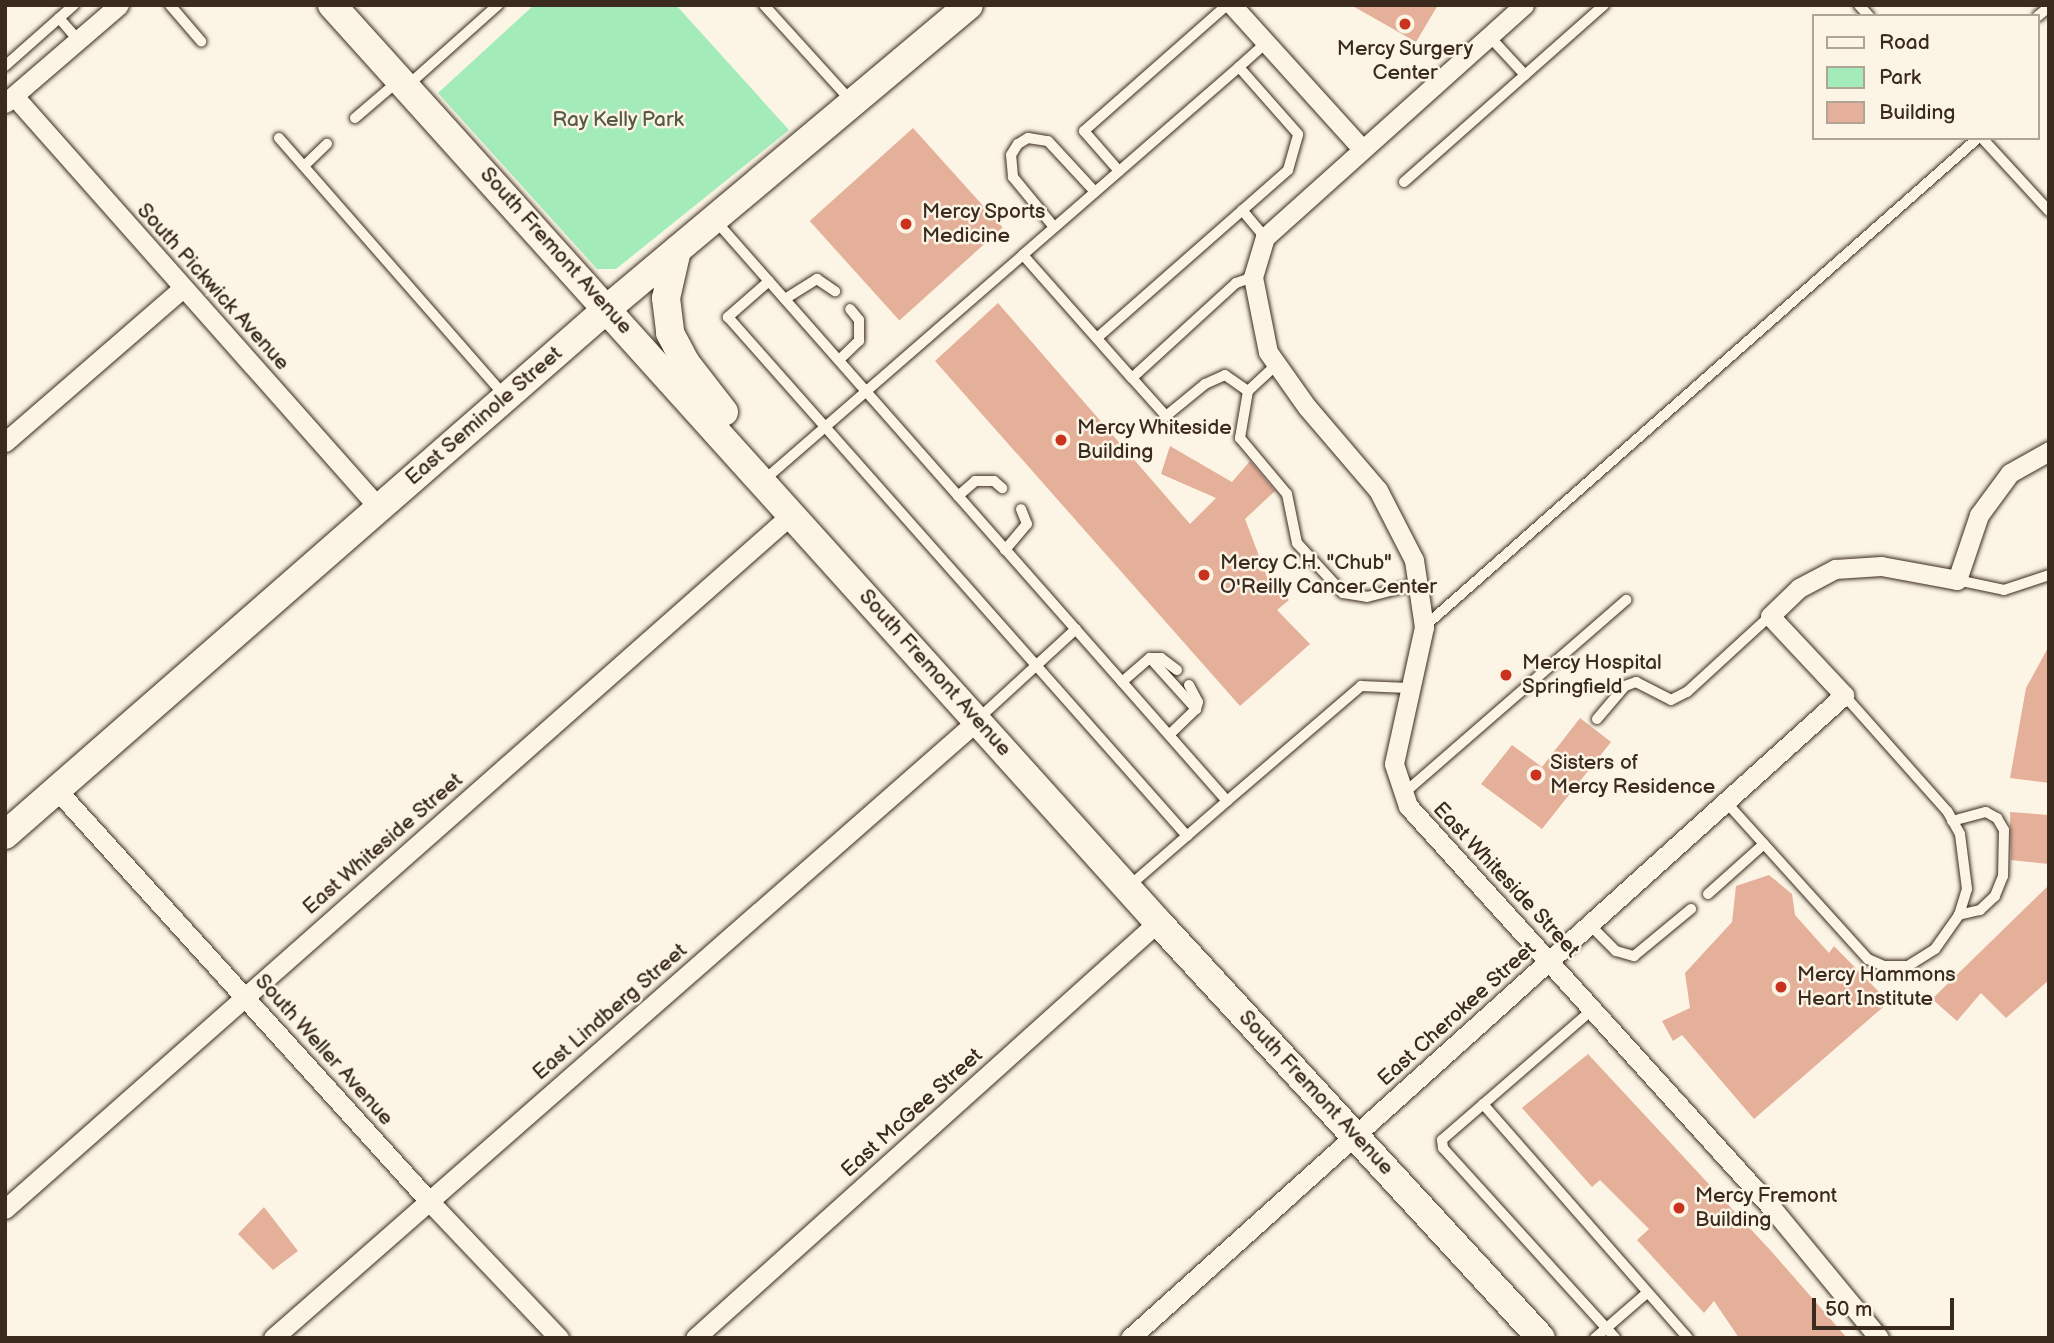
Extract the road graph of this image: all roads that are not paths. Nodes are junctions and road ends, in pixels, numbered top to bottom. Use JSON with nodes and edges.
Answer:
{"nodes":[{"id":1,"x":74,"y":5,"type":"edge"},
{"id":2,"x":119,"y":5,"type":"edge"},
{"id":3,"x":170,"y":5,"type":"edge"},
{"id":4,"x":332,"y":5,"type":"edge"},
{"id":5,"x":498,"y":5,"type":"edge"},
{"id":6,"x":765,"y":5,"type":"edge"},
{"id":7,"x":969,"y":5,"type":"edge"},
{"id":8,"x":1524,"y":5,"type":"edge"},
{"id":9,"x":1585,"y":5,"type":"edge"},
{"id":10,"x":1604,"y":5,"type":"edge"},
{"id":11,"x":1238,"y":8,"type":"edge"},
{"id":12,"x":1594,"y":15,"type":"junction"},
{"id":13,"x":59,"y":18,"type":"junction"},
{"id":14,"x":1489,"y":36,"type":"junction"},
{"id":15,"x":78,"y":40,"type":"junction"},
{"id":16,"x":201,"y":41,"type":"dead end"},
{"id":17,"x":1266,"y":43,"type":"junction"},
{"id":18,"x":5,"y":66,"type":"edge"},
{"id":19,"x":1239,"y":67,"type":"junction"},
{"id":20,"x":1525,"y":75,"type":"junction"},
{"id":21,"x":403,"y":83,"type":"junction"},
{"id":22,"x":8,"y":94,"type":"edge"},
{"id":23,"x":852,"y":103,"type":"junction"},
{"id":24,"x":355,"y":118,"type":"dead end"},
{"id":25,"x":279,"y":138,"type":"dead end"},
{"id":26,"x":1978,"y":140,"type":"edge"},
{"id":27,"x":1982,"y":140,"type":"edge"},
{"id":28,"x":327,"y":144,"type":"dead end"},
{"id":29,"x":1362,"y":149,"type":"junction"},
{"id":30,"x":304,"y":166,"type":"junction"},
{"id":31,"x":1119,"y":171,"type":"junction"},
{"id":32,"x":1404,"y":182,"type":"dead end"},
{"id":33,"x":1095,"y":192,"type":"junction"},
{"id":34,"x":2048,"y":209,"type":"edge"},
{"id":35,"x":1242,"y":210,"type":"junction"},
{"id":36,"x":715,"y":219,"type":"junction"},
{"id":37,"x":1054,"y":227,"type":"junction"},
{"id":38,"x":1265,"y":237,"type":"junction"},
{"id":39,"x":677,"y":250,"type":"junction"},
{"id":40,"x":1023,"y":255,"type":"junction"},
{"id":41,"x":1253,"y":277,"type":"junction"},
{"id":42,"x":769,"y":281,"type":"junction"},
{"id":43,"x":183,"y":288,"type":"junction"},
{"id":44,"x":835,"y":291,"type":"dead end"},
{"id":45,"x":785,"y":299,"type":"junction"},
{"id":46,"x":608,"y":308,"type":"junction"},
{"id":47,"x":850,"y":309,"type":"dead end"},
{"id":48,"x":1097,"y":338,"type":"junction"},
{"id":49,"x":839,"y":360,"type":"junction"},
{"id":50,"x":1276,"y":365,"type":"junction"},
{"id":51,"x":1132,"y":378,"type":"junction"},
{"id":52,"x":865,"y":390,"type":"junction"},
{"id":53,"x":1248,"y":391,"type":"junction"},
{"id":54,"x":506,"y":396,"type":"junction"},
{"id":55,"x":825,"y":426,"type":"junction"},
{"id":56,"x":5,"y":442,"type":"edge"},
{"id":57,"x":2049,"y":451,"type":"edge"},
{"id":58,"x":763,"y":481,"type":"junction"},
{"id":59,"x":1002,"y":488,"type":"dead end"},
{"id":60,"x":958,"y":496,"type":"junction"},
{"id":61,"x":379,"y":508,"type":"junction"},
{"id":62,"x":1020,"y":509,"type":"dead end"},
{"id":63,"x":792,"y":514,"type":"junction"},
{"id":64,"x":1005,"y":550,"type":"junction"},
{"id":65,"x":2049,"y":575,"type":"edge"},
{"id":66,"x":1957,"y":580,"type":"junction"},
{"id":67,"x":1417,"y":584,"type":"junction"},
{"id":68,"x":1626,"y":600,"type":"dead end"},
{"id":69,"x":1770,"y":616,"type":"junction"},
{"id":70,"x":1424,"y":627,"type":"junction"},
{"id":71,"x":1076,"y":629,"type":"junction"},
{"id":72,"x":1150,"y":658,"type":"junction"},
{"id":73,"x":1036,"y":664,"type":"junction"},
{"id":74,"x":1177,"y":670,"type":"dead end"},
{"id":75,"x":1122,"y":682,"type":"junction"},
{"id":76,"x":1189,"y":685,"type":"dead end"},
{"id":77,"x":1408,"y":688,"type":"junction"},
{"id":78,"x":1844,"y":695,"type":"junction"},
{"id":79,"x":1196,"y":709,"type":"junction"},
{"id":80,"x":1597,"y":719,"type":"dead end"},
{"id":81,"x":978,"y":720,"type":"junction"},
{"id":82,"x":1169,"y":735,"type":"junction"},
{"id":83,"x":57,"y":790,"type":"junction"},
{"id":84,"x":1404,"y":794,"type":"junction"},
{"id":85,"x":1227,"y":801,"type":"junction"},
{"id":86,"x":1726,"y":802,"type":"junction"},
{"id":87,"x":1952,"y":821,"type":"junction"},
{"id":88,"x":5,"y":835,"type":"edge"},
{"id":89,"x":1187,"y":836,"type":"junction"},
{"id":90,"x":1764,"y":844,"type":"junction"},
{"id":91,"x":1127,"y":888,"type":"junction"},
{"id":92,"x":1708,"y":894,"type":"dead end"},
{"id":93,"x":1691,"y":909,"type":"dead end"},
{"id":94,"x":1959,"y":915,"type":"junction"},
{"id":95,"x":1158,"y":922,"type":"junction"},
{"id":96,"x":1590,"y":925,"type":"junction"},
{"id":97,"x":1550,"y":962,"type":"junction"},
{"id":98,"x":245,"y":996,"type":"junction"},
{"id":99,"x":1593,"y":1009,"type":"junction"},
{"id":100,"x":1483,"y":1104,"type":"junction"},
{"id":101,"x":1356,"y":1135,"type":"junction"},
{"id":102,"x":429,"y":1201,"type":"junction"},
{"id":103,"x":5,"y":1209,"type":"edge"},
{"id":104,"x":1647,"y":1293,"type":"junction"},
{"id":105,"x":1606,"y":1328,"type":"junction"},
{"id":106,"x":1140,"y":1335,"type":"edge"},
{"id":107,"x":273,"y":1338,"type":"edge"},
{"id":108,"x":559,"y":1338,"type":"edge"},
{"id":109,"x":695,"y":1338,"type":"edge"},
{"id":110,"x":1541,"y":1338,"type":"edge"},
{"id":111,"x":1595,"y":1338,"type":"edge"},
{"id":112,"x":1615,"y":1338,"type":"edge"},
{"id":113,"x":1688,"y":1338,"type":"edge"},
{"id":114,"x":1879,"y":1338,"type":"edge"}],
"edges":[{"from":1,"to":13,"type":"lane"},
{"from":2,"to":15,"type":"street"},
{"from":3,"to":16,"type":"lane"},
{"from":4,"to":21,"type":"main road","name":"South Fremont Avenue"},
{"from":5,"to":21,"type":"lane"},
{"from":6,"to":23,"type":"lane"},
{"from":7,"to":23,"type":"main road","name":"East Seminole Street"},
{"from":8,"to":14,"type":"street"},
{"from":9,"to":12,"type":"lane"},
{"from":10,"to":12,"type":"lane"},
{"from":11,"to":17,"type":"street"},
{"from":11,"to":31,"type":"lane"},
{"from":12,"to":20,"type":"lane"},
{"from":13,"to":15,"type":"lane"},
{"from":13,"to":18,"type":"lane"},
{"from":14,"to":20,"type":"lane"},
{"from":14,"to":29,"type":"street"},
{"from":15,"to":22,"type":"street"},
{"from":17,"to":19,"type":"lane"},
{"from":17,"to":29,"type":"street"},
{"from":19,"to":31,"type":"lane"},
{"from":19,"to":35,"type":"lane"},
{"from":20,"to":32,"type":"lane"},
{"from":21,"to":24,"type":"lane"},
{"from":21,"to":46,"type":"main road","name":"South Fremont Avenue"},
{"from":22,"to":43,"type":"street","name":"South Pickwick Avenue"},
{"from":23,"to":36,"type":"main road","name":"East Seminole Street"},
{"from":25,"to":30,"type":"lane"},
{"from":26,"to":70,"type":"lane"},
{"from":27,"to":34,"type":"lane"},
{"from":28,"to":30,"type":"lane"},
{"from":29,"to":38,"type":"street"},
{"from":30,"to":54,"type":"lane"},
{"from":31,"to":33,"type":"lane"},
{"from":33,"to":37,"type":"lane"},
{"from":33,"to":37,"type":"lane"},
{"from":35,"to":38,"type":"lane"},
{"from":35,"to":48,"type":"lane"},
{"from":36,"to":39,"type":"main road","name":"East Seminole Street"},
{"from":36,"to":42,"type":"lane"},
{"from":37,"to":40,"type":"lane"},
{"from":38,"to":41,"type":"street","name":"East Whiteside Street"},
{"from":39,"to":46,"type":"main road","name":"East Seminole Street"},
{"from":39,"to":58,"type":"main road"},
{"from":40,"to":48,"type":"lane"},
{"from":40,"to":52,"type":"lane"},
{"from":41,"to":50,"type":"street","name":"East Whiteside Street"},
{"from":41,"to":51,"type":"lane"},
{"from":42,"to":45,"type":"lane"},
{"from":42,"to":55,"type":"lane"},
{"from":43,"to":56,"type":"street"},
{"from":43,"to":61,"type":"street","name":"South Pickwick Avenue"},
{"from":44,"to":45,"type":"lane"},
{"from":45,"to":49,"type":"lane"},
{"from":46,"to":54,"type":"main road","name":"East Seminole Street"},
{"from":46,"to":58,"type":"main road","name":"South Fremont Avenue"},
{"from":47,"to":49,"type":"lane"},
{"from":48,"to":51,"type":"lane"},
{"from":49,"to":52,"type":"lane"},
{"from":50,"to":53,"type":"lane"},
{"from":50,"to":67,"type":"street","name":"East Whiteside Street"},
{"from":51,"to":53,"type":"lane"},
{"from":52,"to":55,"type":"lane"},
{"from":52,"to":60,"type":"lane"},
{"from":53,"to":67,"type":"lane"},
{"from":54,"to":61,"type":"main road","name":"East Seminole Street"},
{"from":55,"to":58,"type":"lane"},
{"from":55,"to":73,"type":"lane"},
{"from":57,"to":66,"type":"street"},
{"from":58,"to":63,"type":"main road","name":"South Fremont Avenue"},
{"from":59,"to":60,"type":"lane"},
{"from":60,"to":64,"type":"lane"},
{"from":61,"to":83,"type":"main road","name":"East Seminole Street"},
{"from":62,"to":64,"type":"lane"},
{"from":63,"to":81,"type":"main road","name":"South Fremont Avenue"},
{"from":63,"to":98,"type":"street","name":"East Whiteside Street"},
{"from":64,"to":71,"type":"lane"},
{"from":65,"to":66,"type":"lane"},
{"from":66,"to":69,"type":"street"},
{"from":67,"to":70,"type":"street","name":"East Whiteside Street"},
{"from":68,"to":84,"type":"lane"},
{"from":69,"to":78,"type":"street"},
{"from":69,"to":80,"type":"lane"},
{"from":70,"to":77,"type":"street","name":"East Whiteside Street"},
{"from":71,"to":73,"type":"lane"},
{"from":71,"to":75,"type":"lane"},
{"from":72,"to":74,"type":"lane"},
{"from":72,"to":75,"type":"lane"},
{"from":72,"to":79,"type":"lane"},
{"from":73,"to":81,"type":"lane"},
{"from":73,"to":89,"type":"lane"},
{"from":75,"to":82,"type":"lane"},
{"from":76,"to":79,"type":"lane"},
{"from":77,"to":84,"type":"street","name":"East Whiteside Street"},
{"from":77,"to":85,"type":"lane"},
{"from":78,"to":86,"type":"street","name":"East Cherokee Street"},
{"from":78,"to":87,"type":"lane"},
{"from":79,"to":82,"type":"lane"},
{"from":81,"to":91,"type":"main road","name":"South Fremont Avenue"},
{"from":81,"to":102,"type":"street","name":"East Lindberg Street"},
{"from":82,"to":85,"type":"lane"},
{"from":83,"to":88,"type":"main road","name":"East Seminole Street"},
{"from":83,"to":98,"type":"street","name":"South Weller Avenue"},
{"from":84,"to":97,"type":"street","name":"East Whiteside Street"},
{"from":85,"to":89,"type":"lane"},
{"from":86,"to":90,"type":"lane"},
{"from":86,"to":96,"type":"street","name":"East Cherokee Street"},
{"from":87,"to":94,"type":"lane"},
{"from":87,"to":94,"type":"lane"},
{"from":89,"to":91,"type":"lane"},
{"from":90,"to":92,"type":"lane"},
{"from":90,"to":94,"type":"lane"},
{"from":91,"to":95,"type":"main road","name":"South Fremont Avenue"},
{"from":93,"to":96,"type":"lane"},
{"from":95,"to":101,"type":"main road","name":"South Fremont Avenue"},
{"from":95,"to":109,"type":"street","name":"East McGee Street"},
{"from":96,"to":97,"type":"street","name":"East Cherokee Street"},
{"from":97,"to":99,"type":"street","name":"East Whiteside Street"},
{"from":97,"to":101,"type":"street","name":"East Cherokee Street"},
{"from":98,"to":102,"type":"street","name":"South Weller Avenue"},
{"from":98,"to":103,"type":"street","name":"East Whiteside Street"},
{"from":99,"to":100,"type":"lane"},
{"from":99,"to":114,"type":"street","name":"East Whiteside Street"},
{"from":100,"to":104,"type":"lane"},
{"from":100,"to":105,"type":"lane"},
{"from":101,"to":106,"type":"street","name":"East Cherokee Street"},
{"from":101,"to":110,"type":"main road","name":"South Fremont Avenue"},
{"from":102,"to":107,"type":"street","name":"East Lindberg Street"},
{"from":102,"to":108,"type":"street","name":"South Weller Avenue"},
{"from":104,"to":105,"type":"lane"},
{"from":104,"to":113,"type":"lane"},
{"from":105,"to":111,"type":"lane"},
{"from":105,"to":112,"type":"lane"}]}
